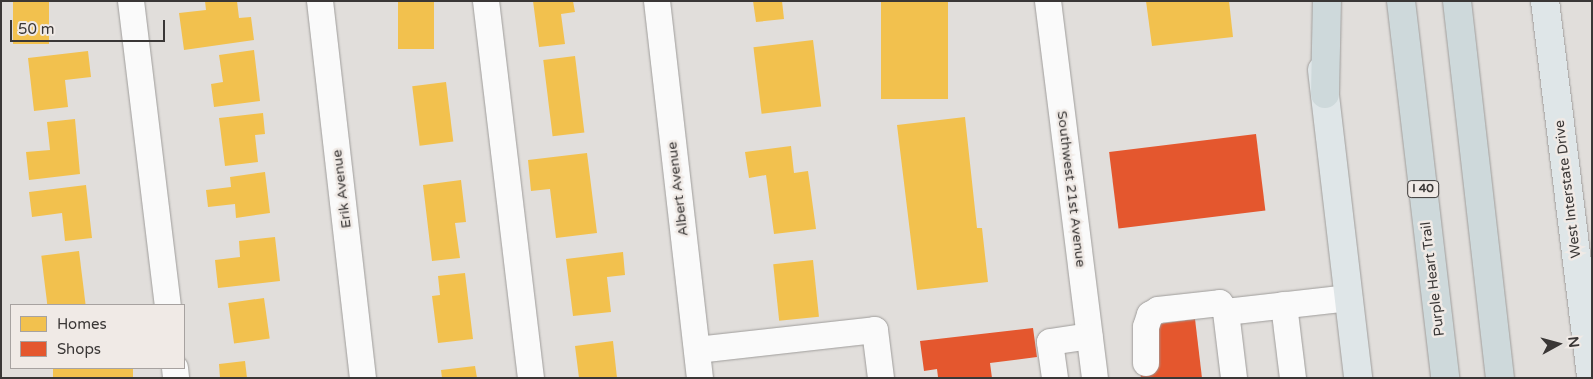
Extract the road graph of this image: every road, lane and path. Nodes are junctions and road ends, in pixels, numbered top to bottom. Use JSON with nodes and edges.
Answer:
{"nodes":[{"id":1,"x":131,"y":1,"type":"edge"},
{"id":2,"x":320,"y":1,"type":"edge"},
{"id":3,"x":486,"y":1,"type":"edge"},
{"id":4,"x":657,"y":1,"type":"edge"},
{"id":5,"x":1048,"y":1,"type":"edge"},
{"id":6,"x":1314,"y":1,"type":"edge"},
{"id":7,"x":1327,"y":1,"type":"edge"},
{"id":8,"x":1401,"y":1,"type":"edge"},
{"id":9,"x":1457,"y":1,"type":"edge"},
{"id":10,"x":1545,"y":1,"type":"edge"},
{"id":11,"x":1325,"y":94,"type":"junction"},
{"id":12,"x":1349,"y":298,"type":"junction"},
{"id":13,"x":168,"y":304,"type":"edge"},
{"id":14,"x":1284,"y":305,"type":"junction"},
{"id":15,"x":1226,"y":312,"type":"junction"},
{"id":16,"x":1090,"y":336,"type":"junction"},
{"id":17,"x":697,"y":350,"type":"junction"},
{"id":18,"x":1146,"y":362,"type":"dead end"},
{"id":19,"x":1499,"y":373,"type":"edge"},
{"id":20,"x":1358,"y":375,"type":"edge"},
{"id":21,"x":364,"y":378,"type":"edge"},
{"id":22,"x":531,"y":378,"type":"edge"},
{"id":23,"x":700,"y":378,"type":"edge"},
{"id":24,"x":881,"y":378,"type":"edge"},
{"id":25,"x":1055,"y":378,"type":"edge"},
{"id":26,"x":1095,"y":378,"type":"edge"},
{"id":27,"x":1234,"y":378,"type":"edge"},
{"id":28,"x":1293,"y":378,"type":"edge"},
{"id":29,"x":1445,"y":378,"type":"edge"},
{"id":30,"x":1591,"y":378,"type":"edge"}],
"edges":[{"from":1,"to":13,"type":"street"},
{"from":2,"to":21,"type":"street","name":"Erik Avenue"},
{"from":3,"to":22,"type":"street"},
{"from":4,"to":17,"type":"street","name":"Albert Avenue"},
{"from":5,"to":16,"type":"street","name":"Southwest 21st Avenue"},
{"from":6,"to":11,"type":"main road"},
{"from":7,"to":11,"type":"highway"},
{"from":8,"to":29,"type":"highway","name":"Purple Heart Trail","number":"I 40"},
{"from":9,"to":19,"type":"highway"},
{"from":10,"to":30,"type":"main road","name":"West Interstate Drive"},
{"from":11,"to":12,"type":"main road"},
{"from":12,"to":14,"type":"street"},
{"from":12,"to":20,"type":"main road"},
{"from":14,"to":15,"type":"street"},
{"from":14,"to":28,"type":"street"},
{"from":15,"to":18,"type":"street"},
{"from":15,"to":27,"type":"street"},
{"from":16,"to":25,"type":"street"},
{"from":16,"to":26,"type":"street","name":"Southwest 21st Avenue"},
{"from":17,"to":23,"type":"street","name":"Albert Avenue"},
{"from":17,"to":24,"type":"street"}]}
